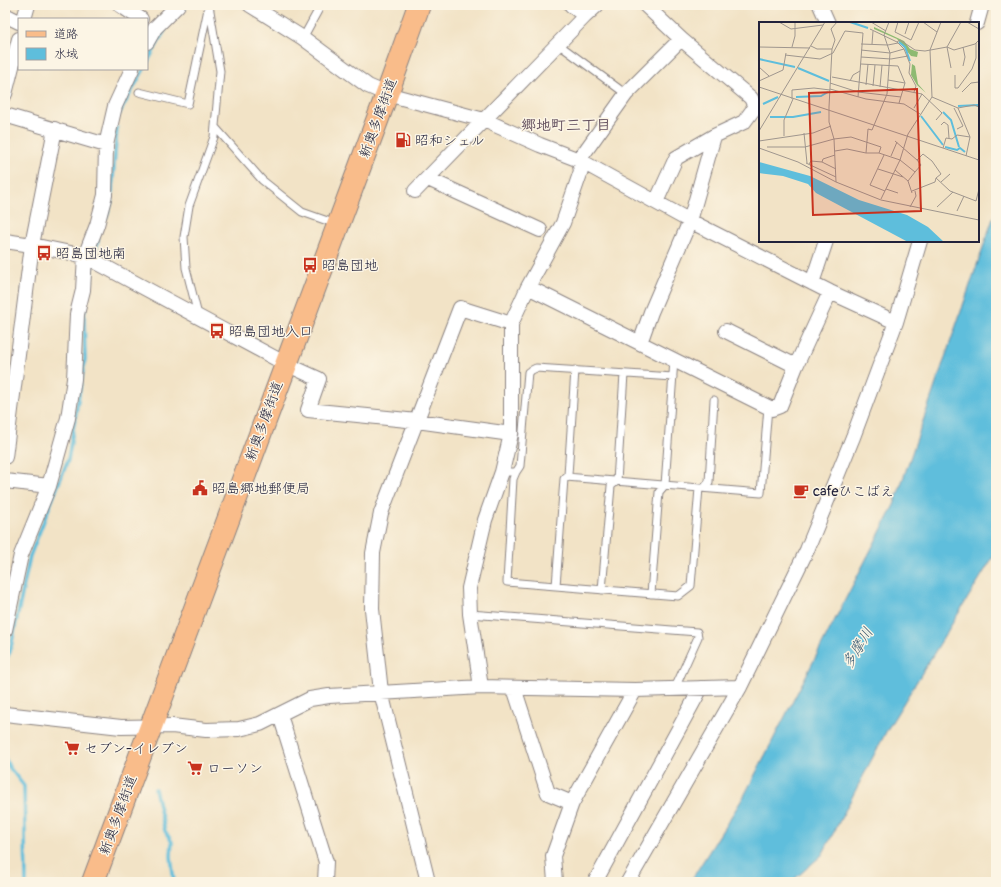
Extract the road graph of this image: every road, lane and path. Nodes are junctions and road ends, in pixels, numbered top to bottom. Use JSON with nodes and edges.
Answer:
{"nodes":[{"id":1,"x":28,"y":5,"type":"edge"},
{"id":2,"x":120,"y":5,"type":"edge"},
{"id":3,"x":178,"y":5,"type":"edge"},
{"id":4,"x":209,"y":5,"type":"edge"},
{"id":5,"x":250,"y":5,"type":"edge"},
{"id":6,"x":321,"y":5,"type":"edge"},
{"id":7,"x":418,"y":5,"type":"edge"},
{"id":8,"x":571,"y":5,"type":"edge"},
{"id":9,"x":597,"y":5,"type":"edge"},
{"id":10,"x":645,"y":5,"type":"edge"},
{"id":11,"x":820,"y":5,"type":"edge"},
{"id":12,"x":982,"y":5,"type":"edge"},
{"id":13,"x":5,"y":16,"type":"edge"},
{"id":14,"x":585,"y":16,"type":"junction"},
{"id":15,"x":24,"y":18,"type":"edge"},
{"id":16,"x":140,"y":18,"type":"edge"},
{"id":17,"x":18,"y":22,"type":"edge"},
{"id":18,"x":828,"y":22,"type":"edge"},
{"id":19,"x":977,"y":22,"type":"edge"},
{"id":20,"x":151,"y":25,"type":"edge"},
{"id":21,"x":148,"y":38,"type":"edge"},
{"id":22,"x":303,"y":38,"type":"junction"},
{"id":23,"x":681,"y":39,"type":"junction"},
{"id":24,"x":18,"y":43,"type":"edge"},
{"id":25,"x":558,"y":44,"type":"junction"},
{"id":26,"x":132,"y":70,"type":"edge"},
{"id":27,"x":139,"y":92,"type":"dead end"},
{"id":28,"x":5,"y":94,"type":"edge"},
{"id":29,"x":387,"y":94,"type":"junction"},
{"id":30,"x":626,"y":94,"type":"junction"},
{"id":31,"x":756,"y":97,"type":"edge"},
{"id":32,"x":5,"y":115,"type":"edge"},
{"id":33,"x":484,"y":120,"type":"junction"},
{"id":34,"x":215,"y":127,"type":"junction"},
{"id":35,"x":55,"y":129,"type":"junction"},
{"id":36,"x":714,"y":136,"type":"junction"},
{"id":37,"x":106,"y":144,"type":"junction"},
{"id":38,"x":579,"y":160,"type":"junction"},
{"id":39,"x":428,"y":179,"type":"junction"},
{"id":40,"x":416,"y":191,"type":"dead end"},
{"id":41,"x":656,"y":202,"type":"junction"},
{"id":42,"x":690,"y":220,"type":"junction"},
{"id":43,"x":338,"y":225,"type":"junction"},
{"id":44,"x":540,"y":230,"type":"dead end"},
{"id":45,"x":5,"y":241,"type":"edge"},
{"id":46,"x":826,"y":242,"type":"edge"},
{"id":47,"x":920,"y":242,"type":"edge"},
{"id":48,"x":32,"y":245,"type":"junction"},
{"id":49,"x":91,"y":260,"type":"junction"},
{"id":50,"x":812,"y":283,"type":"junction"},
{"id":51,"x":528,"y":287,"type":"junction"},
{"id":52,"x":830,"y":292,"type":"junction"},
{"id":53,"x":198,"y":317,"type":"junction"},
{"id":54,"x":891,"y":320,"type":"dead end"},
{"id":55,"x":511,"y":324,"type":"junction"},
{"id":56,"x":726,"y":331,"type":"dead end"},
{"id":57,"x":640,"y":343,"type":"junction"},
{"id":58,"x":674,"y":360,"type":"junction"},
{"id":59,"x":286,"y":364,"type":"junction"},
{"id":60,"x":796,"y":366,"type":"junction"},
{"id":61,"x":575,"y":370,"type":"junction"},
{"id":62,"x":624,"y":374,"type":"junction"},
{"id":63,"x":673,"y":377,"type":"junction"},
{"id":64,"x":714,"y":400,"type":"dead end"},
{"id":65,"x":768,"y":407,"type":"junction"},
{"id":66,"x":417,"y":421,"type":"junction"},
{"id":67,"x":511,"y":434,"type":"junction"},
{"id":68,"x":5,"y":457,"type":"edge"},
{"id":69,"x":502,"y":472,"type":"junction"},
{"id":70,"x":516,"y":472,"type":"junction"},
{"id":71,"x":566,"y":477,"type":"junction"},
{"id":72,"x":5,"y":481,"type":"edge"},
{"id":73,"x":617,"y":481,"type":"junction"},
{"id":74,"x":665,"y":485,"type":"junction"},
{"id":75,"x":49,"y":486,"type":"junction"},
{"id":76,"x":701,"y":488,"type":"junction"},
{"id":77,"x":556,"y":586,"type":"junction"},
{"id":78,"x":602,"y":590,"type":"junction"},
{"id":79,"x":651,"y":594,"type":"junction"},
{"id":80,"x":470,"y":614,"type":"junction"},
{"id":81,"x":5,"y":630,"type":"edge"},
{"id":82,"x":481,"y":687,"type":"junction"},
{"id":83,"x":740,"y":687,"type":"junction"},
{"id":84,"x":514,"y":688,"type":"junction"},
{"id":85,"x":675,"y":688,"type":"junction"},
{"id":86,"x":701,"y":688,"type":"junction"},
{"id":87,"x":635,"y":690,"type":"junction"},
{"id":88,"x":381,"y":692,"type":"junction"},
{"id":89,"x":5,"y":714,"type":"edge"},
{"id":90,"x":280,"y":715,"type":"junction"},
{"id":91,"x":150,"y":726,"type":"junction"},
{"id":92,"x":572,"y":803,"type":"junction"},
{"id":93,"x":93,"y":882,"type":"edge"},
{"id":94,"x":325,"y":882,"type":"edge"},
{"id":95,"x":428,"y":882,"type":"edge"},
{"id":96,"x":555,"y":882,"type":"edge"},
{"id":97,"x":595,"y":882,"type":"edge"},
{"id":98,"x":628,"y":882,"type":"edge"}],
"edges":[{"from":1,"to":15,"type":"street"},
{"from":2,"to":16,"type":"street"},
{"from":3,"to":20,"type":"street"},
{"from":4,"to":27,"type":"lane"},
{"from":4,"to":34,"type":"lane"},
{"from":5,"to":22,"type":"street"},
{"from":6,"to":22,"type":"lane"},
{"from":7,"to":29,"type":"main road","name":"新奥多摩街道"},
{"from":8,"to":14,"type":"street"},
{"from":9,"to":14,"type":"street"},
{"from":10,"to":23,"type":"street"},
{"from":11,"to":18,"type":"street"},
{"from":12,"to":19,"type":"street"},
{"from":13,"to":17,"type":"street"},
{"from":14,"to":25,"type":"street"},
{"from":20,"to":21,"type":"street"},
{"from":22,"to":29,"type":"street"},
{"from":23,"to":30,"type":"street"},
{"from":23,"to":31,"type":"street"},
{"from":24,"to":28,"type":"street"},
{"from":25,"to":30,"type":"lane"},
{"from":25,"to":33,"type":"street"},
{"from":26,"to":37,"type":"street"},
{"from":29,"to":33,"type":"street"},
{"from":29,"to":43,"type":"main road","name":"新奥多摩街道"},
{"from":30,"to":38,"type":"street"},
{"from":31,"to":36,"type":"street"},
{"from":32,"to":35,"type":"street"},
{"from":33,"to":38,"type":"street"},
{"from":33,"to":39,"type":"street"},
{"from":34,"to":43,"type":"lane"},
{"from":34,"to":53,"type":"lane"},
{"from":35,"to":37,"type":"street"},
{"from":35,"to":48,"type":"street"},
{"from":36,"to":41,"type":"street"},
{"from":36,"to":42,"type":"street"},
{"from":37,"to":49,"type":"street"},
{"from":38,"to":41,"type":"street"},
{"from":38,"to":51,"type":"street"},
{"from":39,"to":40,"type":"street"},
{"from":39,"to":44,"type":"street"},
{"from":41,"to":42,"type":"street"},
{"from":42,"to":50,"type":"street"},
{"from":42,"to":57,"type":"street"},
{"from":43,"to":59,"type":"main road","name":"新奥多摩街道"},
{"from":45,"to":48,"type":"street"},
{"from":46,"to":50,"type":"street"},
{"from":47,"to":83,"type":"street"},
{"from":48,"to":49,"type":"street"},
{"from":48,"to":68,"type":"street"},
{"from":49,"to":53,"type":"street"},
{"from":49,"to":75,"type":"street"},
{"from":50,"to":52,"type":"street"},
{"from":51,"to":55,"type":"street"},
{"from":51,"to":57,"type":"street"},
{"from":52,"to":54,"type":"street"},
{"from":52,"to":60,"type":"street"},
{"from":53,"to":59,"type":"street"},
{"from":55,"to":66,"type":"street"},
{"from":55,"to":67,"type":"street"},
{"from":56,"to":60,"type":"street"},
{"from":57,"to":58,"type":"street"},
{"from":58,"to":63,"type":"lane"},
{"from":58,"to":65,"type":"street"},
{"from":59,"to":66,"type":"street"},
{"from":59,"to":91,"type":"main road","name":"新奥多摩街道"},
{"from":60,"to":65,"type":"street"},
{"from":61,"to":62,"type":"lane"},
{"from":61,"to":70,"type":"lane"},
{"from":61,"to":71,"type":"lane"},
{"from":62,"to":63,"type":"lane"},
{"from":62,"to":73,"type":"lane"},
{"from":63,"to":74,"type":"lane"},
{"from":64,"to":76,"type":"lane"},
{"from":65,"to":76,"type":"lane"},
{"from":66,"to":67,"type":"street"},
{"from":66,"to":88,"type":"street"},
{"from":67,"to":69,"type":"street"},
{"from":69,"to":70,"type":"lane"},
{"from":69,"to":80,"type":"street"},
{"from":70,"to":77,"type":"lane"},
{"from":71,"to":73,"type":"lane"},
{"from":71,"to":77,"type":"lane"},
{"from":72,"to":75,"type":"street"},
{"from":73,"to":74,"type":"lane"},
{"from":73,"to":78,"type":"lane"},
{"from":74,"to":76,"type":"lane"},
{"from":74,"to":79,"type":"lane"},
{"from":75,"to":81,"type":"street"},
{"from":76,"to":79,"type":"lane"},
{"from":77,"to":78,"type":"lane"},
{"from":78,"to":79,"type":"lane"},
{"from":80,"to":82,"type":"street"},
{"from":80,"to":85,"type":"lane"},
{"from":82,"to":84,"type":"street"},
{"from":82,"to":88,"type":"street"},
{"from":83,"to":86,"type":"street"},
{"from":83,"to":98,"type":"street"},
{"from":84,"to":87,"type":"street"},
{"from":84,"to":92,"type":"street"},
{"from":85,"to":86,"type":"street"},
{"from":85,"to":87,"type":"street"},
{"from":86,"to":97,"type":"street"},
{"from":87,"to":92,"type":"street"},
{"from":88,"to":90,"type":"street"},
{"from":88,"to":95,"type":"street"},
{"from":89,"to":91,"type":"street"},
{"from":90,"to":91,"type":"street"},
{"from":90,"to":94,"type":"street"},
{"from":91,"to":93,"type":"main road","name":"新奥多摩街道"},
{"from":92,"to":96,"type":"street"}]}
